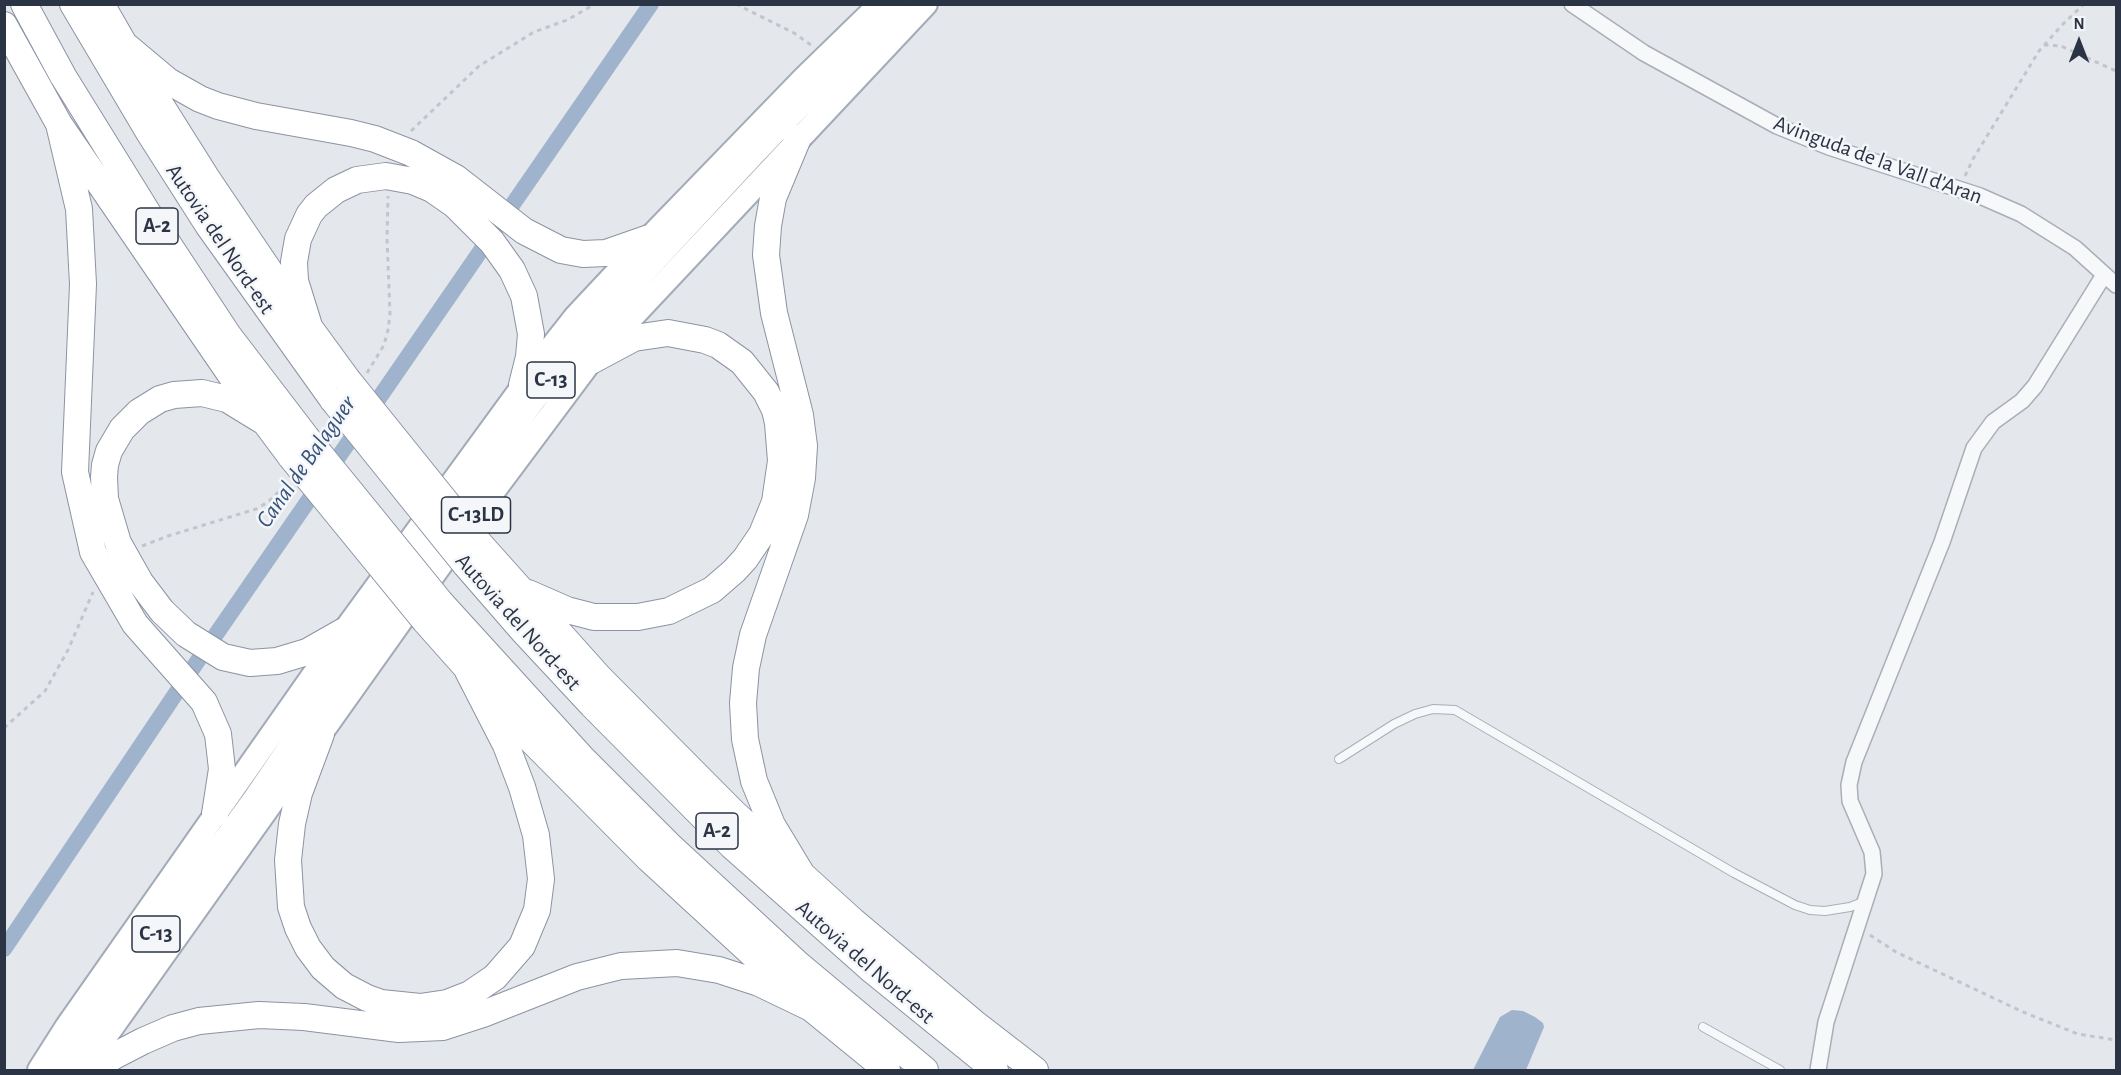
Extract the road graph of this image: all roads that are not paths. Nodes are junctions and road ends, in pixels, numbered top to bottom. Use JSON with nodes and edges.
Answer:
{"nodes":[{"id":1,"x":24,"y":4,"type":"edge"},
{"id":2,"x":73,"y":4,"type":"edge"},
{"id":3,"x":101,"y":4,"type":"edge"},
{"id":4,"x":880,"y":4,"type":"edge"},
{"id":5,"x":898,"y":4,"type":"edge"},
{"id":6,"x":926,"y":4,"type":"edge"},
{"id":7,"x":1572,"y":4,"type":"edge"},
{"id":8,"x":4,"y":25,"type":"edge"},
{"id":9,"x":125,"y":45,"type":"junction"},
{"id":10,"x":59,"y":124,"type":"junction"},
{"id":11,"x":798,"y":138,"type":"junction"},
{"id":12,"x":475,"y":208,"type":"junction"},
{"id":13,"x":649,"y":238,"type":"junction"},
{"id":14,"x":2104,"y":275,"type":"junction"},
{"id":15,"x":2116,"y":285,"type":"edge"},
{"id":16,"x":309,"y":326,"type":"junction"},
{"id":17,"x":591,"y":361,"type":"junction"},
{"id":18,"x":522,"y":385,"type":"junction"},
{"id":19,"x":263,"y":421,"type":"junction"},
{"id":20,"x":298,"y":447,"type":"junction"},
{"id":21,"x":472,"y":554,"type":"junction"},
{"id":22,"x":519,"y":589,"type":"junction"},
{"id":23,"x":433,"y":612,"type":"junction"},
{"id":24,"x":344,"y":631,"type":"junction"},
{"id":25,"x":468,"y":671,"type":"junction"},
{"id":26,"x":321,"y":734,"type":"junction"},
{"id":27,"x":1339,"y":759,"type":"dead end"},
{"id":28,"x":214,"y":814,"type":"junction"},
{"id":29,"x":804,"y":878,"type":"junction"},
{"id":30,"x":1864,"y":901,"type":"junction"},
{"id":31,"x":811,"y":1008,"type":"junction"},
{"id":32,"x":1703,"y":1027,"type":"dead end"},
{"id":33,"x":39,"y":1071,"type":"edge"},
{"id":34,"x":57,"y":1071,"type":"edge"},
{"id":35,"x":82,"y":1071,"type":"edge"},
{"id":36,"x":93,"y":1071,"type":"edge"},
{"id":37,"x":887,"y":1071,"type":"edge"},
{"id":38,"x":925,"y":1071,"type":"edge"},
{"id":39,"x":995,"y":1071,"type":"edge"},
{"id":40,"x":1035,"y":1071,"type":"edge"},
{"id":41,"x":1780,"y":1071,"type":"edge"},
{"id":42,"x":1818,"y":1071,"type":"edge"}],
"edges":[{"from":1,"to":20,"type":"highway","name":"Autovia del Nord-est","number":"A-2"},
{"from":2,"to":21,"type":"highway","name":"Autovia del Nord-est","number":"A-2","bridge":true},
{"from":3,"to":9,"type":"highway"},
{"from":4,"to":13,"type":"main road"},
{"from":5,"to":34,"type":"main road","number":"C-13"},
{"from":6,"to":11,"type":"main road","number":"C-13LD"},
{"from":7,"to":14,"type":"street","name":"Avinguda de la Vall d'Aran"},
{"from":8,"to":10,"type":"highway"},
{"from":9,"to":12,"type":"highway"},
{"from":9,"to":16,"type":"highway"},
{"from":10,"to":19,"type":"highway"},
{"from":10,"to":28,"type":"highway"},
{"from":11,"to":17,"type":"main road","number":"C-13LD"},
{"from":11,"to":29,"type":"highway"},
{"from":12,"to":13,"type":"highway"},
{"from":12,"to":16,"type":"highway"},
{"from":12,"to":18,"type":"highway"},
{"from":13,"to":18,"type":"main road"},
{"from":14,"to":15,"type":"street","name":"Avinguda de la Vall d'Aran"},
{"from":14,"to":30,"type":"street"},
{"from":16,"to":21,"type":"highway","bridge":true},
{"from":17,"to":22,"type":"highway"},
{"from":17,"to":26,"type":"main road","number":"C-13LD"},
{"from":18,"to":24,"type":"main road"},
{"from":19,"to":20,"type":"highway"},
{"from":19,"to":24,"type":"highway"},
{"from":20,"to":23,"type":"highway","name":"Autovia del Nord-est","number":"A-2","bridge":true},
{"from":21,"to":22,"type":"highway"},
{"from":21,"to":39,"type":"highway","name":"Autovia del Nord-est","number":"A-2"},
{"from":22,"to":29,"type":"highway"},
{"from":23,"to":25,"type":"highway"},
{"from":23,"to":38,"type":"highway","name":"Autovia del Nord-est","number":"A-2"},
{"from":24,"to":28,"type":"main road"},
{"from":25,"to":26,"type":"highway"},
{"from":25,"to":31,"type":"highway"},
{"from":26,"to":35,"type":"main road","number":"C-13LD"},
{"from":27,"to":30,"type":"lane"},
{"from":28,"to":33,"type":"main road"},
{"from":29,"to":40,"type":"highway"},
{"from":30,"to":42,"type":"street"},
{"from":31,"to":36,"type":"highway"},
{"from":31,"to":37,"type":"highway"},
{"from":32,"to":41,"type":"lane"}]}
